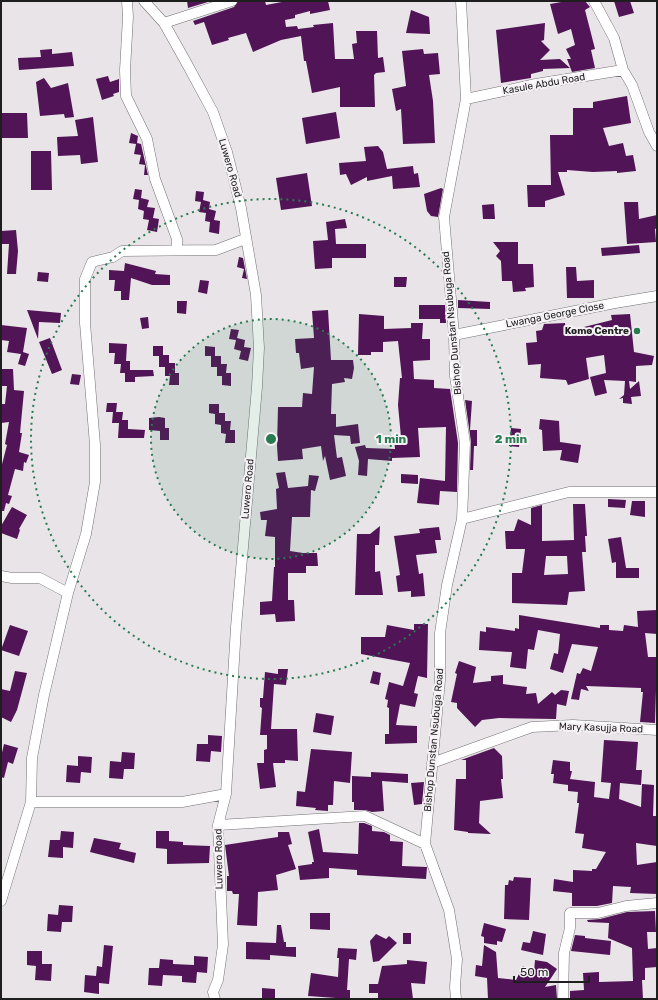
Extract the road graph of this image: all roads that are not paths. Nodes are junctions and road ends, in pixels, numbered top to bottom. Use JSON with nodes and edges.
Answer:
{"nodes":[{"id":1,"x":127,"y":1,"type":"edge"},
{"id":2,"x":144,"y":1,"type":"edge"},
{"id":3,"x":232,"y":1,"type":"edge"},
{"id":4,"x":461,"y":1,"type":"edge"},
{"id":5,"x":594,"y":1,"type":"edge"},
{"id":6,"x":164,"y":23,"type":"junction"},
{"id":7,"x":623,"y":70,"type":"junction"},
{"id":8,"x":466,"y":98,"type":"junction"},
{"id":9,"x":657,"y":146,"type":"edge"},
{"id":10,"x":245,"y":239,"type":"junction"},
{"id":11,"x":177,"y":250,"type":"junction"},
{"id":12,"x":657,"y":296,"type":"edge"},
{"id":13,"x":454,"y":335,"type":"junction"},
{"id":14,"x":657,"y":492,"type":"edge"},
{"id":15,"x":462,"y":519,"type":"junction"},
{"id":16,"x":1,"y":576,"type":"edge"},
{"id":17,"x":68,"y":594,"type":"junction"},
{"id":18,"x":657,"y":730,"type":"edge"},
{"id":19,"x":432,"y":763,"type":"junction"},
{"id":20,"x":226,"y":794,"type":"junction"},
{"id":21,"x":31,"y":802,"type":"junction"},
{"id":22,"x":218,"y":825,"type":"junction"},
{"id":23,"x":426,"y":844,"type":"junction"},
{"id":24,"x":1,"y":900,"type":"edge"},
{"id":25,"x":657,"y":903,"type":"edge"},
{"id":26,"x":215,"y":999,"type":"edge"},
{"id":27,"x":456,"y":999,"type":"edge"},
{"id":28,"x":563,"y":999,"type":"edge"}],
"edges":[{"from":1,"to":11,"type":"street"},
{"from":2,"to":6,"type":"street","name":"Luwero Road"},
{"from":3,"to":6,"type":"street"},
{"from":4,"to":8,"type":"street","name":"Bishop Dunstan Nsubuga Road"},
{"from":5,"to":7,"type":"street"},
{"from":6,"to":10,"type":"street","name":"Luwero Road"},
{"from":7,"to":8,"type":"street","name":"Kasule Abdu Road"},
{"from":7,"to":9,"type":"street"},
{"from":8,"to":13,"type":"street","name":"Bishop Dunstan Nsubuga Road"},
{"from":10,"to":11,"type":"street"},
{"from":10,"to":20,"type":"street","name":"Luwero Road"},
{"from":11,"to":17,"type":"street"},
{"from":12,"to":13,"type":"street","name":"Lwanga George Close"},
{"from":13,"to":15,"type":"street","name":"Bishop Dunstan Nsubuga Road"},
{"from":14,"to":15,"type":"street"},
{"from":15,"to":19,"type":"street","name":"Bishop Dunstan Nsubuga Road"},
{"from":16,"to":17,"type":"street"},
{"from":17,"to":21,"type":"street"},
{"from":18,"to":19,"type":"street","name":"Mary Kasujja Road"},
{"from":19,"to":23,"type":"street","name":"Bishop Dunstan Nsubuga Road"},
{"from":20,"to":21,"type":"street"},
{"from":20,"to":22,"type":"street","name":"Luwero Road"},
{"from":21,"to":24,"type":"street"},
{"from":22,"to":23,"type":"street"},
{"from":22,"to":26,"type":"street","name":"Luwero Road"},
{"from":23,"to":27,"type":"street","name":"Bishop Dunstan Nsubuga Road"},
{"from":25,"to":28,"type":"street"}]}
